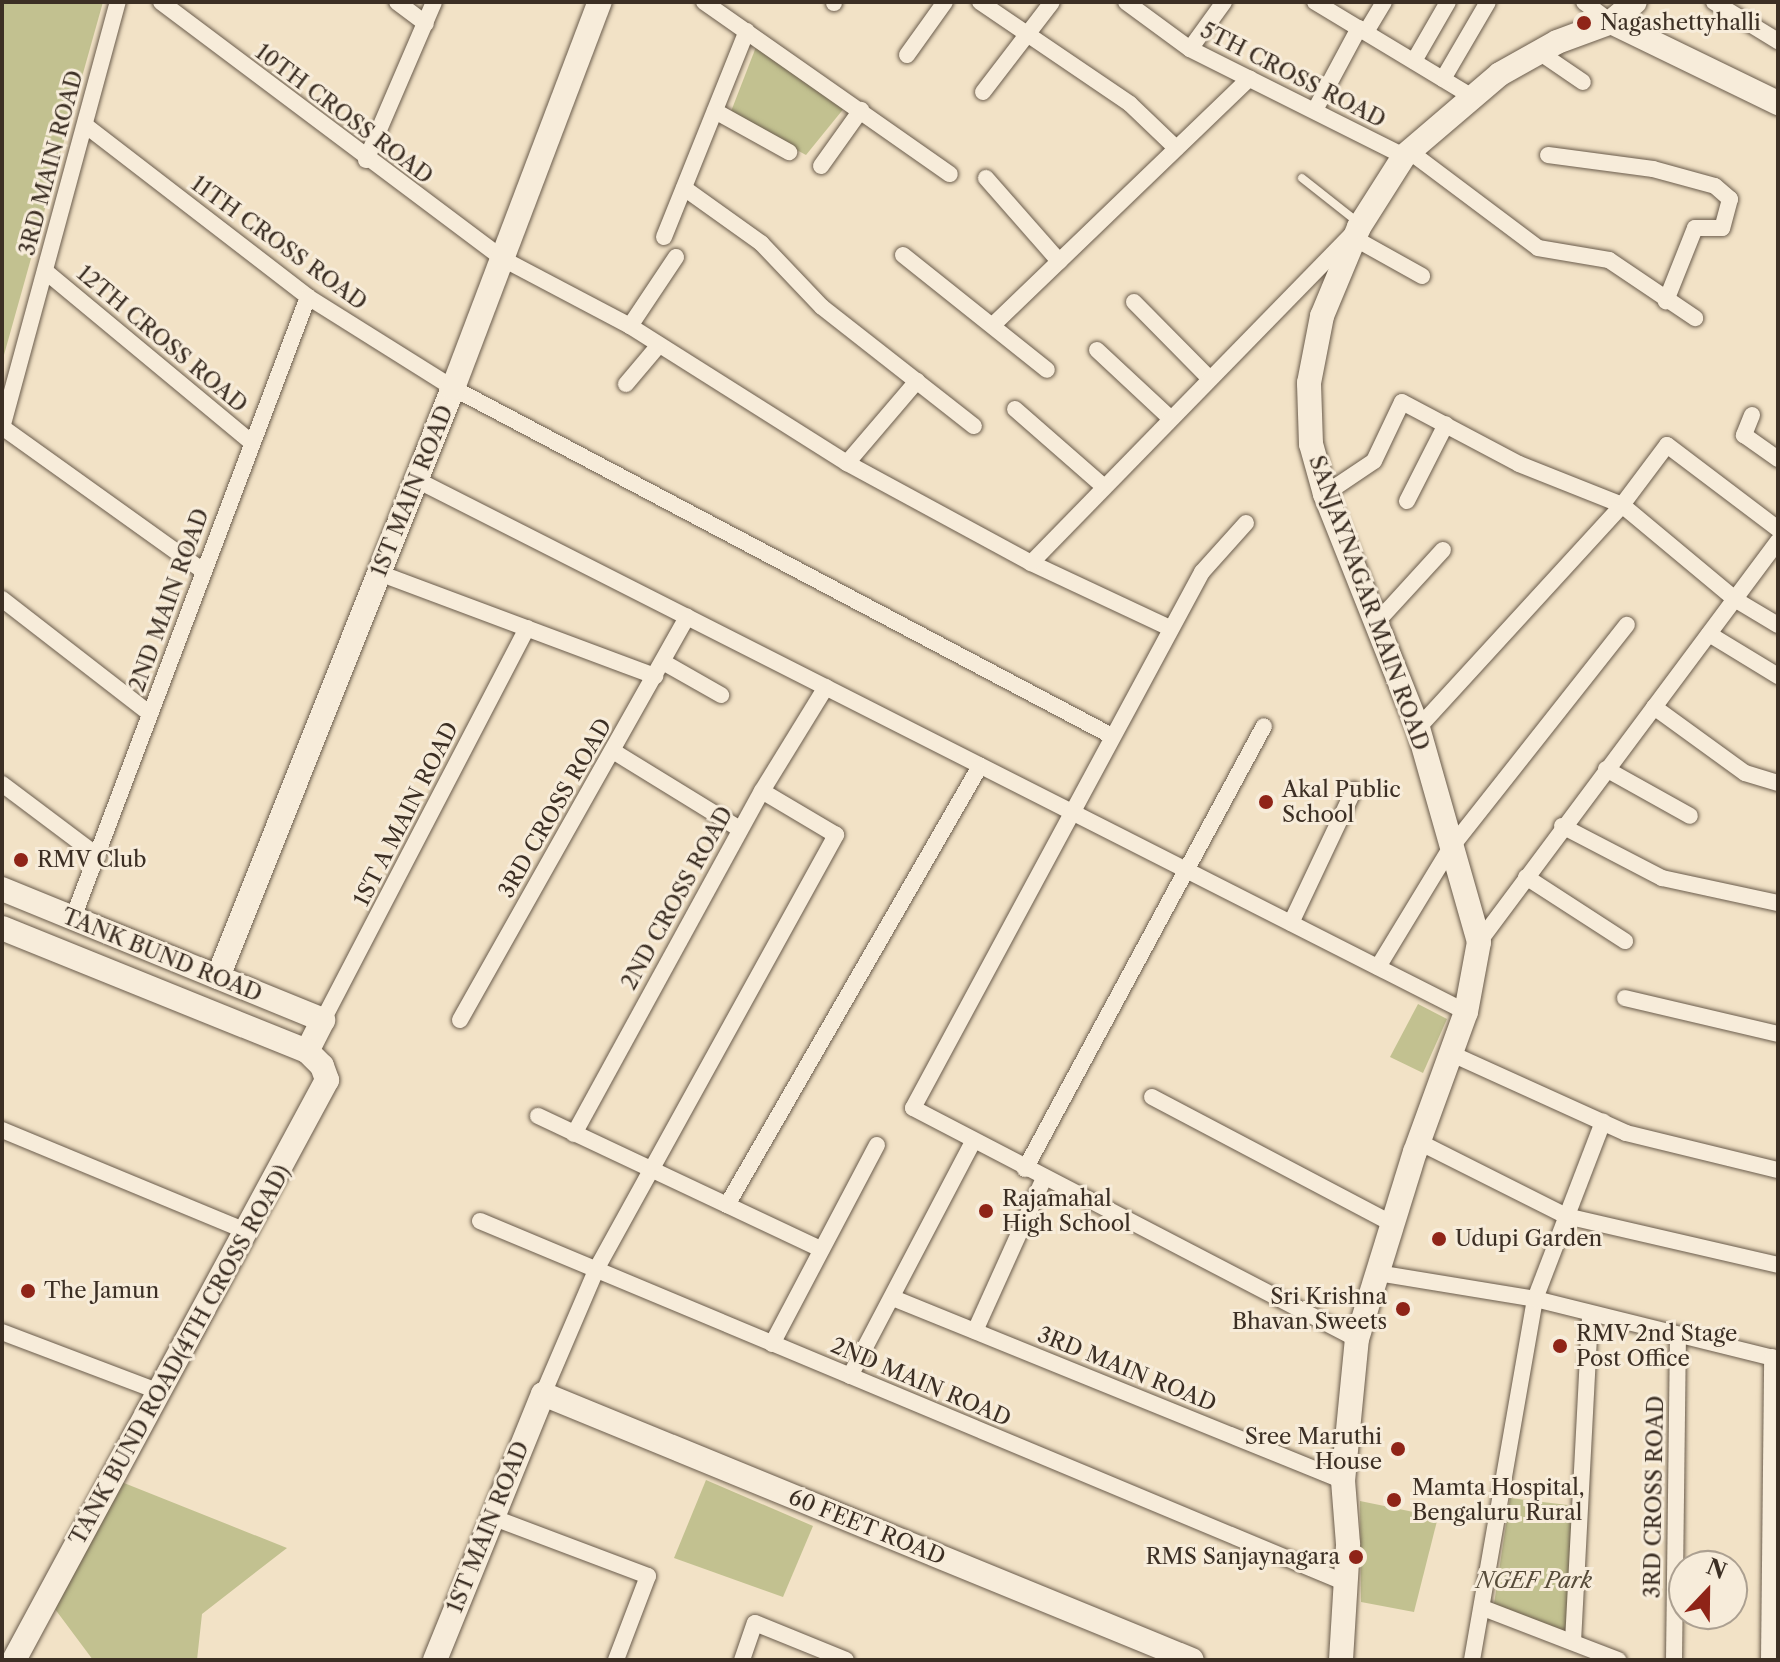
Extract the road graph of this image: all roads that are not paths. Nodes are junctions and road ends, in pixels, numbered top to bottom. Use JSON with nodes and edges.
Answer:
{"nodes":[{"id":1,"x":118,"y":2,"type":"edge"},
{"id":2,"x":161,"y":2,"type":"edge"},
{"id":3,"x":397,"y":2,"type":"edge"},
{"id":4,"x":434,"y":2,"type":"edge"},
{"id":5,"x":600,"y":2,"type":"edge"},
{"id":6,"x":704,"y":2,"type":"edge"},
{"id":7,"x":945,"y":2,"type":"edge"},
{"id":8,"x":980,"y":2,"type":"edge"},
{"id":9,"x":1052,"y":2,"type":"edge"},
{"id":10,"x":1126,"y":2,"type":"edge"},
{"id":11,"x":1224,"y":2,"type":"edge"},
{"id":12,"x":1384,"y":2,"type":"edge"},
{"id":13,"x":1448,"y":2,"type":"edge"},
{"id":14,"x":1488,"y":2,"type":"edge"},
{"id":15,"x":1584,"y":2,"type":"edge"},
{"id":16,"x":1635,"y":2,"type":"edge"},
{"id":17,"x":1714,"y":2,"type":"edge"},
{"id":18,"x":1323,"y":4,"type":"edge"},
{"id":19,"x":1611,"y":22,"type":"junction"},
{"id":20,"x":426,"y":24,"type":"junction"},
{"id":21,"x":1362,"y":30,"type":"junction"},
{"id":22,"x":747,"y":31,"type":"junction"},
{"id":23,"x":1026,"y":35,"type":"junction"},
{"id":24,"x":1778,"y":41,"type":"edge"},
{"id":25,"x":1190,"y":49,"type":"junction"},
{"id":26,"x":1539,"y":52,"type":"junction"},
{"id":27,"x":907,"y":55,"type":"dead end"},
{"id":28,"x":1414,"y":61,"type":"junction"},
{"id":29,"x":1250,"y":78,"type":"junction"},
{"id":30,"x":1443,"y":79,"type":"junction"},
{"id":31,"x":1583,"y":82,"type":"dead end"},
{"id":32,"x":983,"y":92,"type":"dead end"},
{"id":33,"x":1471,"y":96,"type":"junction"},
{"id":34,"x":1778,"y":103,"type":"edge"},
{"id":35,"x":861,"y":110,"type":"junction"},
{"id":36,"x":1315,"y":110,"type":"junction"},
{"id":37,"x":715,"y":111,"type":"junction"},
{"id":38,"x":85,"y":125,"type":"junction"},
{"id":39,"x":1176,"y":148,"type":"junction"},
{"id":40,"x":789,"y":152,"type":"dead end"},
{"id":41,"x":1406,"y":154,"type":"junction"},
{"id":42,"x":1548,"y":155,"type":"dead end"},
{"id":43,"x":366,"y":160,"type":"junction"},
{"id":44,"x":821,"y":166,"type":"dead end"},
{"id":45,"x":950,"y":174,"type":"dead end"},
{"id":46,"x":986,"y":178,"type":"dead end"},
{"id":47,"x":1302,"y":178,"type":"dead end"},
{"id":48,"x":684,"y":188,"type":"junction"},
{"id":49,"x":1358,"y":230,"type":"junction"},
{"id":50,"x":664,"y":237,"type":"dead end"},
{"id":51,"x":903,"y":255,"type":"dead end"},
{"id":52,"x":676,"y":257,"type":"dead end"},
{"id":53,"x":503,"y":259,"type":"junction"},
{"id":54,"x":1059,"y":261,"type":"junction"},
{"id":55,"x":45,"y":271,"type":"junction"},
{"id":56,"x":1422,"y":276,"type":"dead end"},
{"id":57,"x":308,"y":297,"type":"junction"},
{"id":58,"x":1666,"y":301,"type":"junction"},
{"id":59,"x":1134,"y":302,"type":"dead end"},
{"id":60,"x":1695,"y":318,"type":"dead end"},
{"id":61,"x":993,"y":325,"type":"junction"},
{"id":62,"x":630,"y":326,"type":"junction"},
{"id":63,"x":659,"y":345,"type":"junction"},
{"id":64,"x":1097,"y":350,"type":"dead end"},
{"id":65,"x":1047,"y":370,"type":"dead end"},
{"id":66,"x":1209,"y":378,"type":"junction"},
{"id":67,"x":917,"y":381,"type":"junction"},
{"id":68,"x":626,"y":384,"type":"dead end"},
{"id":69,"x":453,"y":388,"type":"junction"},
{"id":70,"x":1015,"y":409,"type":"dead end"},
{"id":71,"x":1752,"y":415,"type":"dead end"},
{"id":72,"x":1170,"y":418,"type":"junction"},
{"id":73,"x":1446,"y":424,"type":"junction"},
{"id":74,"x":974,"y":426,"type":"dead end"},
{"id":75,"x":2,"y":427,"type":"edge"},
{"id":76,"x":250,"y":441,"type":"junction"},
{"id":77,"x":1778,"y":459,"type":"edge"},
{"id":78,"x":847,"y":463,"type":"junction"},
{"id":79,"x":417,"y":480,"type":"junction"},
{"id":80,"x":1103,"y":486,"type":"junction"},
{"id":81,"x":1325,"y":494,"type":"junction"},
{"id":82,"x":1407,"y":501,"type":"dead end"},
{"id":83,"x":1622,"y":505,"type":"junction"},
{"id":84,"x":1246,"y":523,"type":"dead end"},
{"id":85,"x":1778,"y":529,"type":"edge"},
{"id":86,"x":1778,"y":541,"type":"edge"},
{"id":87,"x":1443,"y":550,"type":"dead end"},
{"id":88,"x":1031,"y":563,"type":"junction"},
{"id":89,"x":203,"y":571,"type":"junction"},
{"id":90,"x":379,"y":573,"type":"junction"},
{"id":91,"x":2,"y":599,"type":"edge"},
{"id":92,"x":1736,"y":600,"type":"junction"},
{"id":93,"x":687,"y":617,"type":"junction"},
{"id":94,"x":1376,"y":623,"type":"junction"},
{"id":95,"x":1627,"y":625,"type":"dead end"},
{"id":96,"x":1778,"y":625,"type":"edge"},
{"id":97,"x":527,"y":628,"type":"junction"},
{"id":98,"x":1170,"y":628,"type":"junction"},
{"id":99,"x":1709,"y":634,"type":"junction"},
{"id":100,"x":659,"y":669,"type":"junction"},
{"id":101,"x":1778,"y":676,"type":"edge"},
{"id":102,"x":826,"y":687,"type":"junction"},
{"id":103,"x":721,"y":695,"type":"dead end"},
{"id":104,"x":1654,"y":707,"type":"junction"},
{"id":105,"x":150,"y":714,"type":"junction"},
{"id":106,"x":1264,"y":726,"type":"dead end"},
{"id":107,"x":1418,"y":728,"type":"junction"},
{"id":108,"x":1112,"y":736,"type":"junction"},
{"id":109,"x":613,"y":751,"type":"junction"},
{"id":110,"x":980,"y":766,"type":"junction"},
{"id":111,"x":1606,"y":769,"type":"junction"},
{"id":112,"x":1778,"y":783,"type":"edge"},
{"id":113,"x":2,"y":784,"type":"edge"},
{"id":114,"x":1354,"y":790,"type":"dead end"},
{"id":115,"x":762,"y":791,"type":"junction"},
{"id":116,"x":1070,"y":811,"type":"junction"},
{"id":117,"x":1690,"y":816,"type":"dead end"},
{"id":118,"x":1562,"y":826,"type":"junction"},
{"id":119,"x":740,"y":829,"type":"junction"},
{"id":120,"x":1449,"y":850,"type":"junction"},
{"id":121,"x":98,"y":856,"type":"junction"},
{"id":122,"x":1187,"y":871,"type":"junction"},
{"id":123,"x":1526,"y":877,"type":"junction"},
{"id":124,"x":2,"y":889,"type":"edge"},
{"id":125,"x":1778,"y":903,"type":"edge"},
{"id":126,"x":73,"y":918,"type":"junction"},
{"id":127,"x":1291,"y":923,"type":"junction"},
{"id":128,"x":2,"y":928,"type":"edge"},
{"id":129,"x":1625,"y":941,"type":"dead end"},
{"id":130,"x":1479,"y":942,"type":"junction"},
{"id":131,"x":1378,"y":967,"type":"junction"},
{"id":132,"x":218,"y":977,"type":"junction"},
{"id":133,"x":1625,"y":998,"type":"dead end"},
{"id":134,"x":1466,"y":1012,"type":"junction"},
{"id":135,"x":323,"y":1020,"type":"junction"},
{"id":136,"x":460,"y":1020,"type":"dead end"},
{"id":137,"x":1778,"y":1034,"type":"edge"},
{"id":138,"x":307,"y":1051,"type":"junction"},
{"id":139,"x":1452,"y":1054,"type":"junction"},
{"id":140,"x":1152,"y":1097,"type":"dead end"},
{"id":141,"x":538,"y":1116,"type":"dead end"},
{"id":142,"x":1603,"y":1122,"type":"junction"},
{"id":143,"x":2,"y":1130,"type":"edge"},
{"id":144,"x":574,"y":1134,"type":"junction"},
{"id":145,"x":973,"y":1142,"type":"junction"},
{"id":146,"x":1419,"y":1142,"type":"junction"},
{"id":147,"x":877,"y":1145,"type":"dead end"},
{"id":148,"x":1025,"y":1169,"type":"junction"},
{"id":149,"x":1778,"y":1170,"type":"edge"},
{"id":150,"x":652,"y":1173,"type":"junction"},
{"id":151,"x":1044,"y":1178,"type":"junction"},
{"id":152,"x":727,"y":1205,"type":"junction"},
{"id":153,"x":1566,"y":1216,"type":"junction"},
{"id":154,"x":480,"y":1221,"type":"dead end"},
{"id":155,"x":1393,"y":1224,"type":"junction"},
{"id":156,"x":248,"y":1232,"type":"junction"},
{"id":157,"x":818,"y":1248,"type":"junction"},
{"id":158,"x":1778,"y":1265,"type":"edge"},
{"id":159,"x":597,"y":1268,"type":"junction"},
{"id":160,"x":1377,"y":1273,"type":"junction"},
{"id":161,"x":893,"y":1298,"type":"junction"},
{"id":162,"x":1535,"y":1299,"type":"junction"},
{"id":163,"x":1590,"y":1314,"type":"junction"},
{"id":164,"x":975,"y":1331,"type":"junction"},
{"id":165,"x":2,"y":1332,"type":"edge"},
{"id":166,"x":1678,"y":1335,"type":"junction"},
{"id":167,"x":1357,"y":1339,"type":"junction"},
{"id":168,"x":772,"y":1344,"type":"junction"},
{"id":169,"x":1775,"y":1358,"type":"edge"},
{"id":170,"x":850,"y":1376,"type":"junction"},
{"id":171,"x":160,"y":1392,"type":"junction"},
{"id":172,"x":543,"y":1394,"type":"junction"},
{"id":173,"x":1343,"y":1481,"type":"junction"},
{"id":174,"x":489,"y":1516,"type":"junction"},
{"id":175,"x":1346,"y":1583,"type":"junction"},
{"id":176,"x":1483,"y":1608,"type":"junction"},
{"id":177,"x":1573,"y":1642,"type":"junction"},
{"id":178,"x":14,"y":1660,"type":"edge"},
{"id":179,"x":435,"y":1660,"type":"edge"},
{"id":180,"x":616,"y":1660,"type":"edge"},
{"id":181,"x":742,"y":1660,"type":"edge"},
{"id":182,"x":846,"y":1660,"type":"edge"},
{"id":183,"x":1192,"y":1660,"type":"edge"},
{"id":184,"x":1341,"y":1660,"type":"edge"},
{"id":185,"x":1472,"y":1660,"type":"edge"},
{"id":186,"x":1618,"y":1660,"type":"edge"},
{"id":187,"x":1674,"y":1660,"type":"edge"},
{"id":188,"x":1769,"y":1660,"type":"edge"}],
"edges":[{"from":1,"to":38,"type":"street","name":"3RD MAIN ROAD"},
{"from":2,"to":43,"type":"street","name":"10TH CROSS ROAD"},
{"from":3,"to":20,"type":"street"},
{"from":4,"to":20,"type":"street"},
{"from":5,"to":53,"type":"street","name":"1ST MAIN ROAD"},
{"from":6,"to":22,"type":"street"},
{"from":7,"to":27,"type":"street"},
{"from":8,"to":23,"type":"street"},
{"from":9,"to":23,"type":"street"},
{"from":10,"to":25,"type":"street","name":"5TH CROSS ROAD"},
{"from":11,"to":25,"type":"street"},
{"from":12,"to":21,"type":"street"},
{"from":13,"to":28,"type":"street"},
{"from":14,"to":30,"type":"street"},
{"from":15,"to":19,"type":"street"},
{"from":16,"to":19,"type":"street","name":"SANJAYNAGAR MAIN ROAD"},
{"from":17,"to":24,"type":"street"},
{"from":18,"to":21,"type":"street"},
{"from":19,"to":26,"type":"street","name":"SANJAYNAGAR MAIN ROAD"},
{"from":19,"to":34,"type":"street"},
{"from":20,"to":43,"type":"street"},
{"from":21,"to":28,"type":"street"},
{"from":21,"to":36,"type":"street"},
{"from":22,"to":35,"type":"street"},
{"from":22,"to":37,"type":"street"},
{"from":23,"to":32,"type":"street"},
{"from":23,"to":39,"type":"street"},
{"from":25,"to":29,"type":"street","name":"5TH CROSS ROAD"},
{"from":26,"to":31,"type":"street"},
{"from":26,"to":33,"type":"street","name":"SANJAYNAGAR MAIN ROAD"},
{"from":28,"to":30,"type":"street"},
{"from":29,"to":36,"type":"street","name":"5TH CROSS ROAD"},
{"from":29,"to":39,"type":"street"},
{"from":30,"to":33,"type":"street"},
{"from":33,"to":41,"type":"street","name":"SANJAYNAGAR MAIN ROAD"},
{"from":35,"to":44,"type":"street"},
{"from":35,"to":45,"type":"street"},
{"from":36,"to":41,"type":"street","name":"5TH CROSS ROAD"},
{"from":37,"to":40,"type":"street"},
{"from":37,"to":48,"type":"street"},
{"from":38,"to":55,"type":"street","name":"3RD MAIN ROAD"},
{"from":38,"to":57,"type":"street","name":"11TH CROSS ROAD"},
{"from":39,"to":54,"type":"street"},
{"from":41,"to":49,"type":"street","name":"SANJAYNAGAR MAIN ROAD"},
{"from":41,"to":58,"type":"street","name":"5TH CROSS ROAD"},
{"from":42,"to":58,"type":"street"},
{"from":43,"to":53,"type":"street","name":"10TH CROSS ROAD"},
{"from":46,"to":54,"type":"street"},
{"from":47,"to":49,"type":"lane"},
{"from":48,"to":50,"type":"street"},
{"from":48,"to":67,"type":"street"},
{"from":49,"to":56,"type":"street"},
{"from":49,"to":66,"type":"street"},
{"from":49,"to":81,"type":"street","name":"SANJAYNAGAR MAIN ROAD"},
{"from":51,"to":61,"type":"street"},
{"from":52,"to":62,"type":"street"},
{"from":53,"to":62,"type":"street","name":"10TH CROSS ROAD"},
{"from":53,"to":69,"type":"street","name":"1ST MAIN ROAD"},
{"from":54,"to":61,"type":"street"},
{"from":55,"to":75,"type":"street","name":"3RD MAIN ROAD"},
{"from":55,"to":76,"type":"street","name":"12TH CROSS ROAD"},
{"from":57,"to":69,"type":"street","name":"11TH CROSS ROAD"},
{"from":57,"to":76,"type":"street","name":"2ND MAIN ROAD"},
{"from":58,"to":60,"type":"street"},
{"from":59,"to":66,"type":"street"},
{"from":61,"to":65,"type":"street"},
{"from":62,"to":63,"type":"street","name":"10TH CROSS ROAD"},
{"from":63,"to":68,"type":"street"},
{"from":63,"to":78,"type":"street","name":"10TH CROSS ROAD"},
{"from":64,"to":72,"type":"street"},
{"from":66,"to":72,"type":"street"},
{"from":67,"to":74,"type":"street"},
{"from":67,"to":78,"type":"street"},
{"from":69,"to":79,"type":"street","name":"1ST MAIN ROAD"},
{"from":69,"to":108,"type":"street","name":"11TH CROSS ROAD"},
{"from":70,"to":80,"type":"street"},
{"from":71,"to":77,"type":"street"},
{"from":72,"to":80,"type":"street"},
{"from":73,"to":81,"type":"street"},
{"from":73,"to":82,"type":"street"},
{"from":73,"to":83,"type":"street"},
{"from":75,"to":89,"type":"street"},
{"from":76,"to":89,"type":"street","name":"2ND MAIN ROAD"},
{"from":78,"to":88,"type":"street","name":"10TH CROSS ROAD"},
{"from":79,"to":90,"type":"street","name":"1ST MAIN ROAD"},
{"from":79,"to":93,"type":"street"},
{"from":80,"to":88,"type":"street"},
{"from":81,"to":94,"type":"street","name":"SANJAYNAGAR MAIN ROAD"},
{"from":83,"to":85,"type":"street"},
{"from":83,"to":92,"type":"street"},
{"from":83,"to":107,"type":"street"},
{"from":84,"to":98,"type":"street"},
{"from":86,"to":92,"type":"street"},
{"from":87,"to":94,"type":"street"},
{"from":88,"to":98,"type":"street","name":"10TH CROSS ROAD"},
{"from":89,"to":105,"type":"street","name":"2ND MAIN ROAD"},
{"from":90,"to":97,"type":"street"},
{"from":90,"to":132,"type":"street","name":"1ST MAIN ROAD"},
{"from":91,"to":105,"type":"street"},
{"from":92,"to":96,"type":"street"},
{"from":92,"to":99,"type":"street"},
{"from":93,"to":100,"type":"street","name":"3RD CROSS ROAD"},
{"from":93,"to":102,"type":"street"},
{"from":94,"to":107,"type":"street","name":"SANJAYNAGAR MAIN ROAD"},
{"from":95,"to":120,"type":"street"},
{"from":97,"to":100,"type":"street"},
{"from":97,"to":135,"type":"street","name":"1ST A MAIN ROAD"},
{"from":98,"to":108,"type":"street"},
{"from":99,"to":101,"type":"street"},
{"from":99,"to":104,"type":"street"},
{"from":100,"to":103,"type":"street"},
{"from":100,"to":109,"type":"street","name":"3RD CROSS ROAD"},
{"from":102,"to":110,"type":"street"},
{"from":102,"to":115,"type":"street","name":"2ND CROSS ROAD"},
{"from":104,"to":111,"type":"street"},
{"from":104,"to":112,"type":"street"},
{"from":105,"to":121,"type":"street","name":"2ND MAIN ROAD"},
{"from":106,"to":122,"type":"street"},
{"from":107,"to":120,"type":"street","name":"SANJAYNAGAR MAIN ROAD"},
{"from":108,"to":116,"type":"street"},
{"from":109,"to":119,"type":"street"},
{"from":109,"to":136,"type":"street","name":"3RD CROSS ROAD"},
{"from":110,"to":116,"type":"street"},
{"from":110,"to":152,"type":"street"},
{"from":111,"to":117,"type":"street"},
{"from":111,"to":118,"type":"street"},
{"from":113,"to":121,"type":"street"},
{"from":114,"to":127,"type":"street"},
{"from":115,"to":119,"type":"street","name":"2ND CROSS ROAD"},
{"from":115,"to":150,"type":"street"},
{"from":116,"to":122,"type":"street"},
{"from":116,"to":145,"type":"street"},
{"from":118,"to":123,"type":"street"},
{"from":118,"to":125,"type":"street"},
{"from":119,"to":144,"type":"street","name":"2ND CROSS ROAD"},
{"from":120,"to":130,"type":"street","name":"SANJAYNAGAR MAIN ROAD"},
{"from":120,"to":131,"type":"street"},
{"from":121,"to":126,"type":"street","name":"2ND MAIN ROAD"},
{"from":122,"to":127,"type":"street"},
{"from":122,"to":148,"type":"street"},
{"from":123,"to":129,"type":"street"},
{"from":123,"to":130,"type":"street"},
{"from":124,"to":126,"type":"street","name":"TANK BUND ROAD"},
{"from":126,"to":132,"type":"street","name":"TANK BUND ROAD"},
{"from":127,"to":131,"type":"street"},
{"from":128,"to":138,"type":"street","name":"TANK BUND ROAD"},
{"from":130,"to":134,"type":"street","name":"SANJAYNAGAR MAIN ROAD"},
{"from":131,"to":134,"type":"street"},
{"from":132,"to":135,"type":"street","name":"TANK BUND ROAD"},
{"from":133,"to":137,"type":"street"},
{"from":134,"to":139,"type":"street","name":"SANJAYNAGAR MAIN ROAD"},
{"from":135,"to":138,"type":"street"},
{"from":138,"to":156,"type":"street","name":"TANK BUND ROAD(4TH CROSS ROAD)"},
{"from":139,"to":142,"type":"street"},
{"from":139,"to":146,"type":"street","name":"SANJAYNAGAR MAIN ROAD"},
{"from":140,"to":155,"type":"street"},
{"from":141,"to":144,"type":"street"},
{"from":142,"to":149,"type":"street"},
{"from":142,"to":153,"type":"street"},
{"from":143,"to":156,"type":"street"},
{"from":144,"to":150,"type":"street"},
{"from":145,"to":148,"type":"street"},
{"from":145,"to":161,"type":"street"},
{"from":146,"to":153,"type":"street"},
{"from":146,"to":155,"type":"street","name":"SANJAYNAGAR MAIN ROAD"},
{"from":147,"to":157,"type":"street"},
{"from":148,"to":151,"type":"street"},
{"from":150,"to":152,"type":"street"},
{"from":150,"to":159,"type":"street"},
{"from":151,"to":164,"type":"street"},
{"from":151,"to":167,"type":"street"},
{"from":152,"to":157,"type":"street"},
{"from":153,"to":158,"type":"street"},
{"from":153,"to":162,"type":"street"},
{"from":154,"to":159,"type":"street","name":"2ND MAIN ROAD"},
{"from":155,"to":160,"type":"street","name":"SANJAYNAGAR MAIN ROAD"},
{"from":156,"to":171,"type":"street","name":"TANK BUND ROAD(4TH CROSS ROAD)"},
{"from":157,"to":168,"type":"street"},
{"from":159,"to":168,"type":"street","name":"2ND MAIN ROAD"},
{"from":159,"to":172,"type":"street"},
{"from":160,"to":162,"type":"street"},
{"from":160,"to":167,"type":"street","name":"SANJAYNAGAR MAIN ROAD"},
{"from":161,"to":164,"type":"street","name":"3RD MAIN ROAD"},
{"from":161,"to":170,"type":"street"},
{"from":162,"to":163,"type":"street"},
{"from":162,"to":176,"type":"street"},
{"from":163,"to":166,"type":"street"},
{"from":163,"to":177,"type":"street"},
{"from":164,"to":173,"type":"street","name":"3RD MAIN ROAD"},
{"from":165,"to":171,"type":"street"},
{"from":166,"to":169,"type":"street"},
{"from":166,"to":187,"type":"street","name":"3RD CROSS ROAD"},
{"from":167,"to":173,"type":"street","name":"SANJAYNAGAR MAIN ROAD"},
{"from":168,"to":170,"type":"street","name":"2ND MAIN ROAD"},
{"from":169,"to":188,"type":"street"},
{"from":170,"to":175,"type":"street","name":"2ND MAIN ROAD"},
{"from":171,"to":178,"type":"street","name":"TANK BUND ROAD(4TH CROSS ROAD)"},
{"from":172,"to":174,"type":"street","name":"1ST MAIN ROAD"},
{"from":172,"to":183,"type":"street","name":"60 FEET ROAD"},
{"from":173,"to":175,"type":"street","name":"SANJAYNAGAR MAIN ROAD"},
{"from":174,"to":179,"type":"street","name":"1ST MAIN ROAD"},
{"from":174,"to":180,"type":"street"},
{"from":175,"to":184,"type":"street","name":"SANJAYNAGAR MAIN ROAD"},
{"from":176,"to":177,"type":"street"},
{"from":176,"to":185,"type":"street"},
{"from":177,"to":186,"type":"street"},
{"from":181,"to":182,"type":"street"}]}
